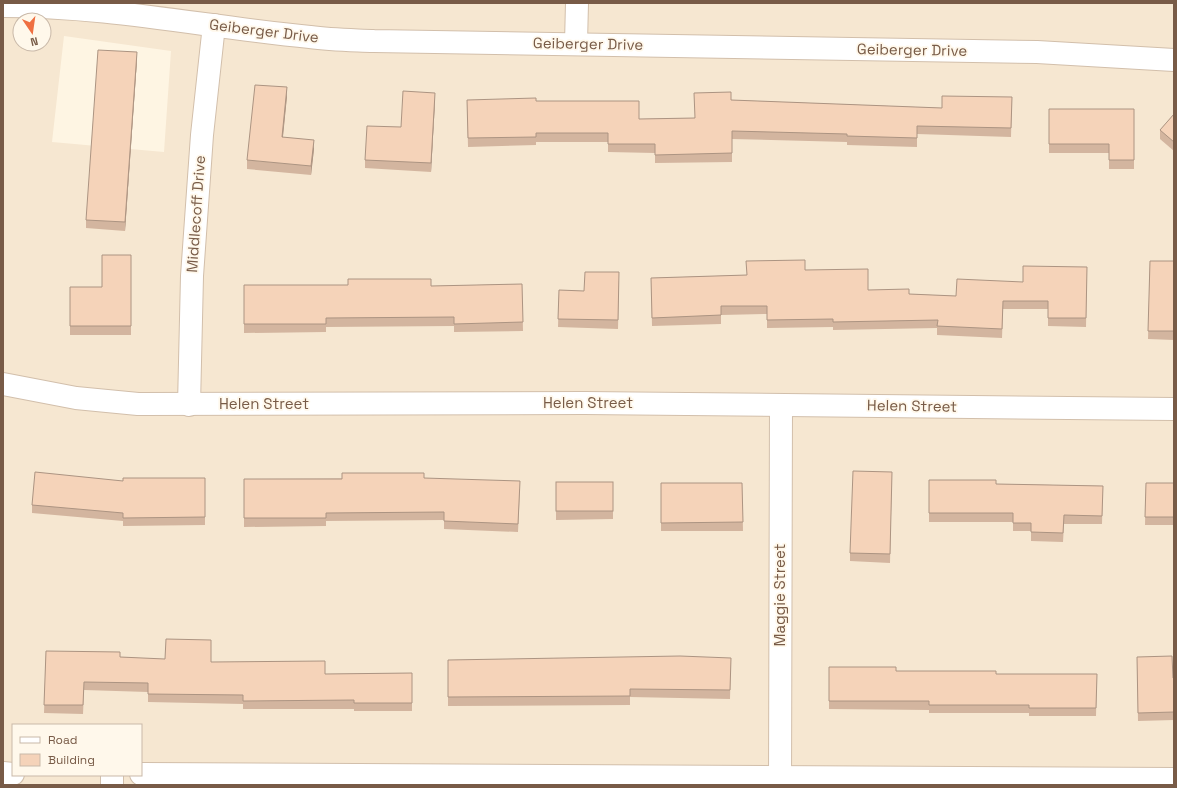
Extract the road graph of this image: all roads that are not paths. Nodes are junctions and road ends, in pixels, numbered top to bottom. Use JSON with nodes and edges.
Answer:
{"nodes":[{"id":1,"x":577,"y":3,"type":"edge"},
{"id":2,"x":3,"y":6,"type":"edge"},
{"id":3,"x":214,"y":25,"type":"junction"},
{"id":4,"x":576,"y":44,"type":"junction"},
{"id":5,"x":1174,"y":60,"type":"edge"},
{"id":6,"x":3,"y":384,"type":"edge"},
{"id":7,"x":189,"y":405,"type":"junction"},
{"id":8,"x":781,"y":405,"type":"junction"},
{"id":9,"x":1174,"y":409,"type":"edge"},
{"id":10,"x":142,"y":774,"type":"edge"},
{"id":11,"x":447,"y":780,"type":"edge"},
{"id":12,"x":1174,"y":780,"type":"edge"},
{"id":13,"x":780,"y":782,"type":"edge"}],
"edges":[{"from":1,"to":4,"type":"street"},
{"from":2,"to":3,"type":"street","name":"Geiberger Drive"},
{"from":3,"to":4,"type":"street","name":"Geiberger Drive"},
{"from":3,"to":7,"type":"street","name":"Middlecoff Drive"},
{"from":4,"to":5,"type":"street","name":"Geiberger Drive"},
{"from":6,"to":7,"type":"street","name":"Helen Street"},
{"from":7,"to":8,"type":"street","name":"Helen Street"},
{"from":8,"to":9,"type":"street","name":"Helen Street"},
{"from":8,"to":13,"type":"street","name":"Maggie Street"},
{"from":10,"to":11,"type":"street"},
{"from":11,"to":13,"type":"street"},
{"from":12,"to":13,"type":"street"}]}
